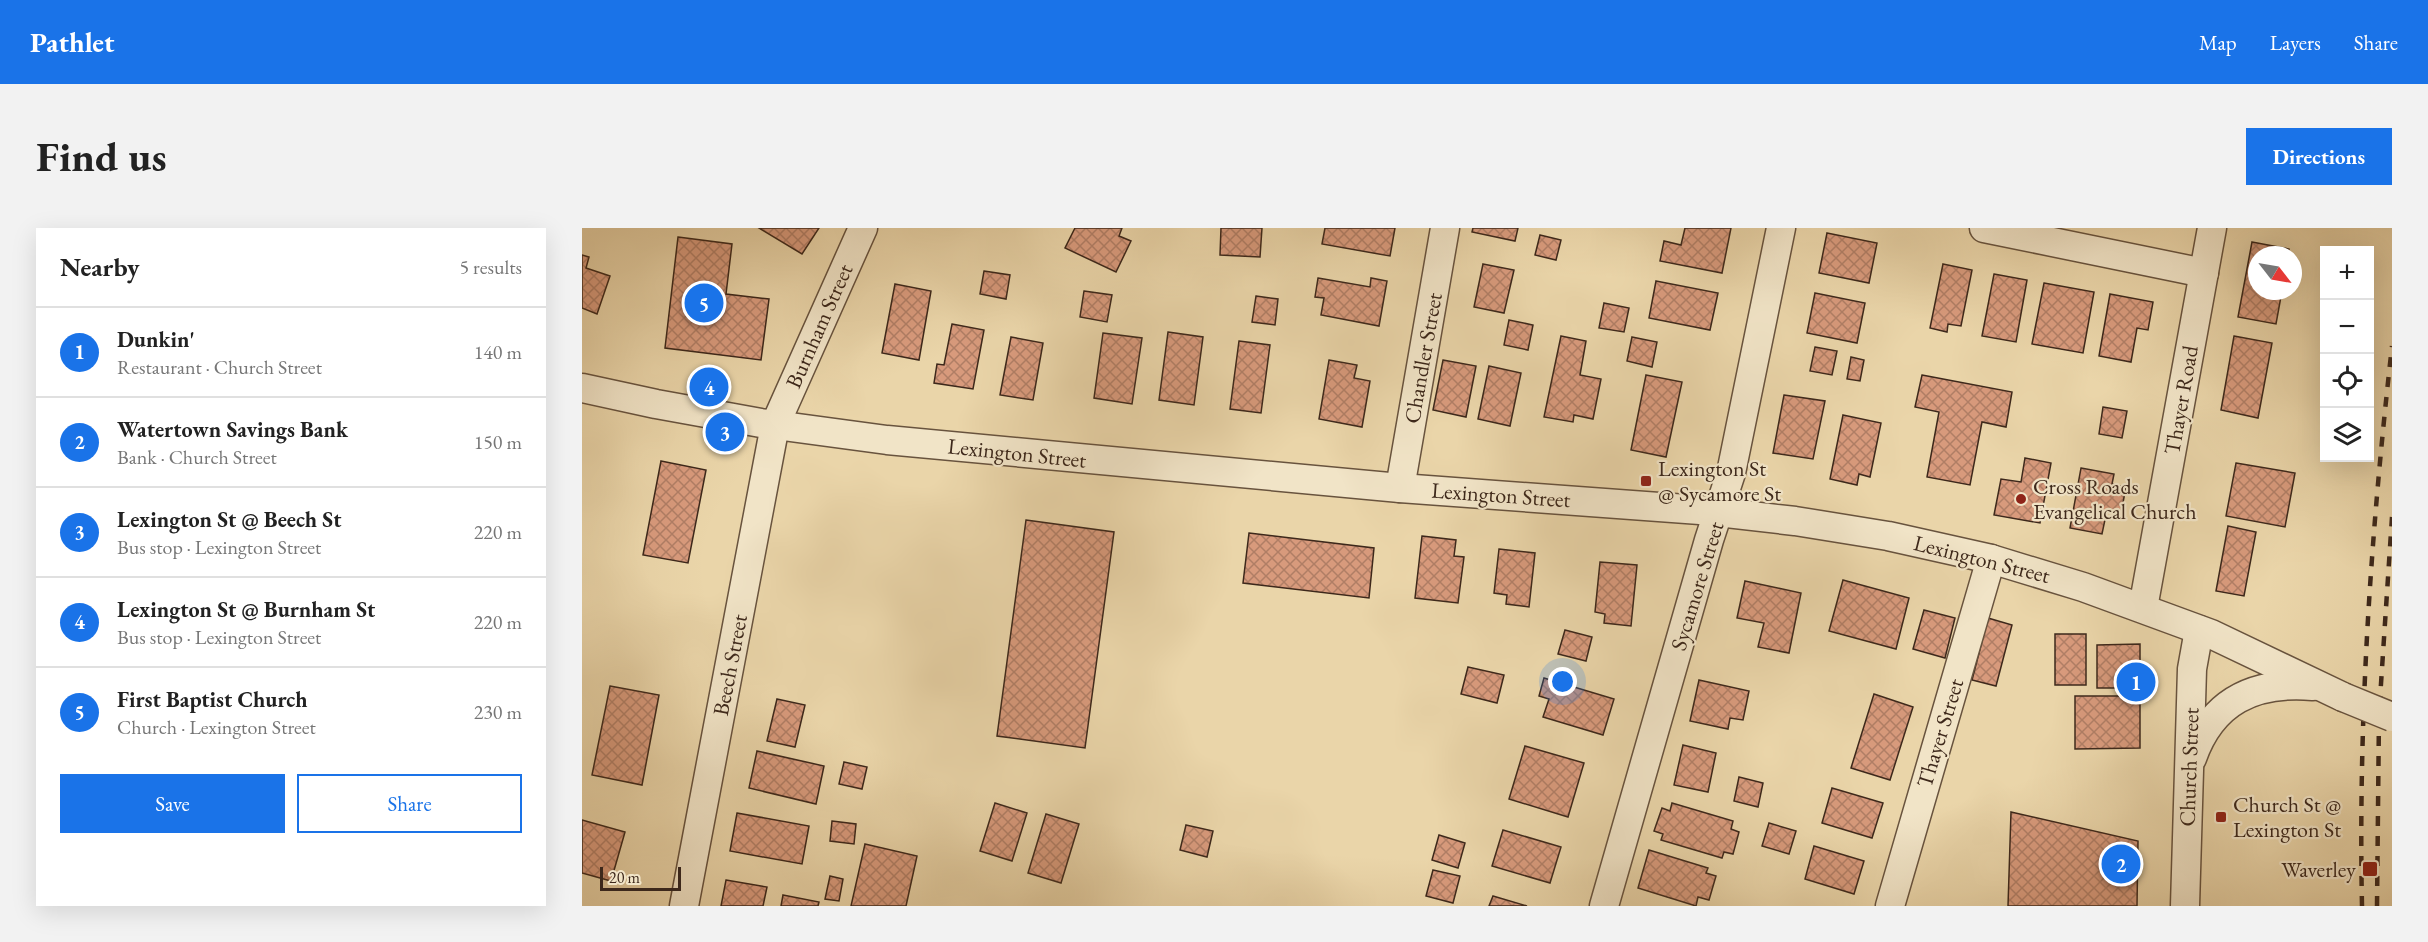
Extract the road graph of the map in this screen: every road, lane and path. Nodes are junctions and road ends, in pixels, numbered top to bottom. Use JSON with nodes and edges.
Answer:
{"nodes":[{"id":1,"x":863,"y":228,"type":"edge"},
{"id":2,"x":1445,"y":228,"type":"edge"},
{"id":3,"x":1781,"y":228,"type":"edge"},
{"id":4,"x":1984,"y":228,"type":"edge"},
{"id":5,"x":2212,"y":228,"type":"edge"},
{"id":6,"x":2204,"y":273,"type":"junction"},
{"id":7,"x":582,"y":388,"type":"edge"},
{"id":8,"x":775,"y":425,"type":"junction"},
{"id":9,"x":1400,"y":488,"type":"junction"},
{"id":10,"x":1719,"y":512,"type":"junction"},
{"id":11,"x":1991,"y":559,"type":"junction"},
{"id":12,"x":2143,"y":608,"type":"junction"},
{"id":13,"x":2199,"y":630,"type":"junction"},
{"id":14,"x":2317,"y":686,"type":"junction"},
{"id":15,"x":2392,"y":717,"type":"edge"},
{"id":16,"x":2189,"y":769,"type":"junction"},
{"id":17,"x":684,"y":906,"type":"edge"},
{"id":18,"x":1604,"y":906,"type":"edge"},
{"id":19,"x":1890,"y":906,"type":"edge"},
{"id":20,"x":2185,"y":906,"type":"edge"}],
"edges":[{"from":1,"to":8,"type":"street","name":"Burnham Street"},
{"from":2,"to":9,"type":"street","name":"Chandler Street"},
{"from":3,"to":10,"type":"street","name":"Sycamore Street"},
{"from":4,"to":6,"type":"street"},
{"from":5,"to":6,"type":"street","name":"Thayer Road"},
{"from":6,"to":12,"type":"street","name":"Thayer Road"},
{"from":7,"to":8,"type":"street","name":"Lexington Street"},
{"from":8,"to":9,"type":"street","name":"Lexington Street"},
{"from":8,"to":17,"type":"street","name":"Beech Street"},
{"from":9,"to":10,"type":"street","name":"Lexington Street"},
{"from":10,"to":11,"type":"street","name":"Lexington Street"},
{"from":10,"to":18,"type":"street","name":"Sycamore Street"},
{"from":11,"to":12,"type":"street","name":"Lexington Street"},
{"from":11,"to":19,"type":"street","name":"Thayer Street"},
{"from":12,"to":13,"type":"street","name":"Lexington Street"},
{"from":13,"to":14,"type":"street","name":"Lexington Street"},
{"from":13,"to":16,"type":"street","name":"Church Street"},
{"from":14,"to":15,"type":"street","name":"Lexington Street","bridge":true},
{"from":14,"to":16,"type":"street"},
{"from":16,"to":20,"type":"street","name":"Church Street"}]}
